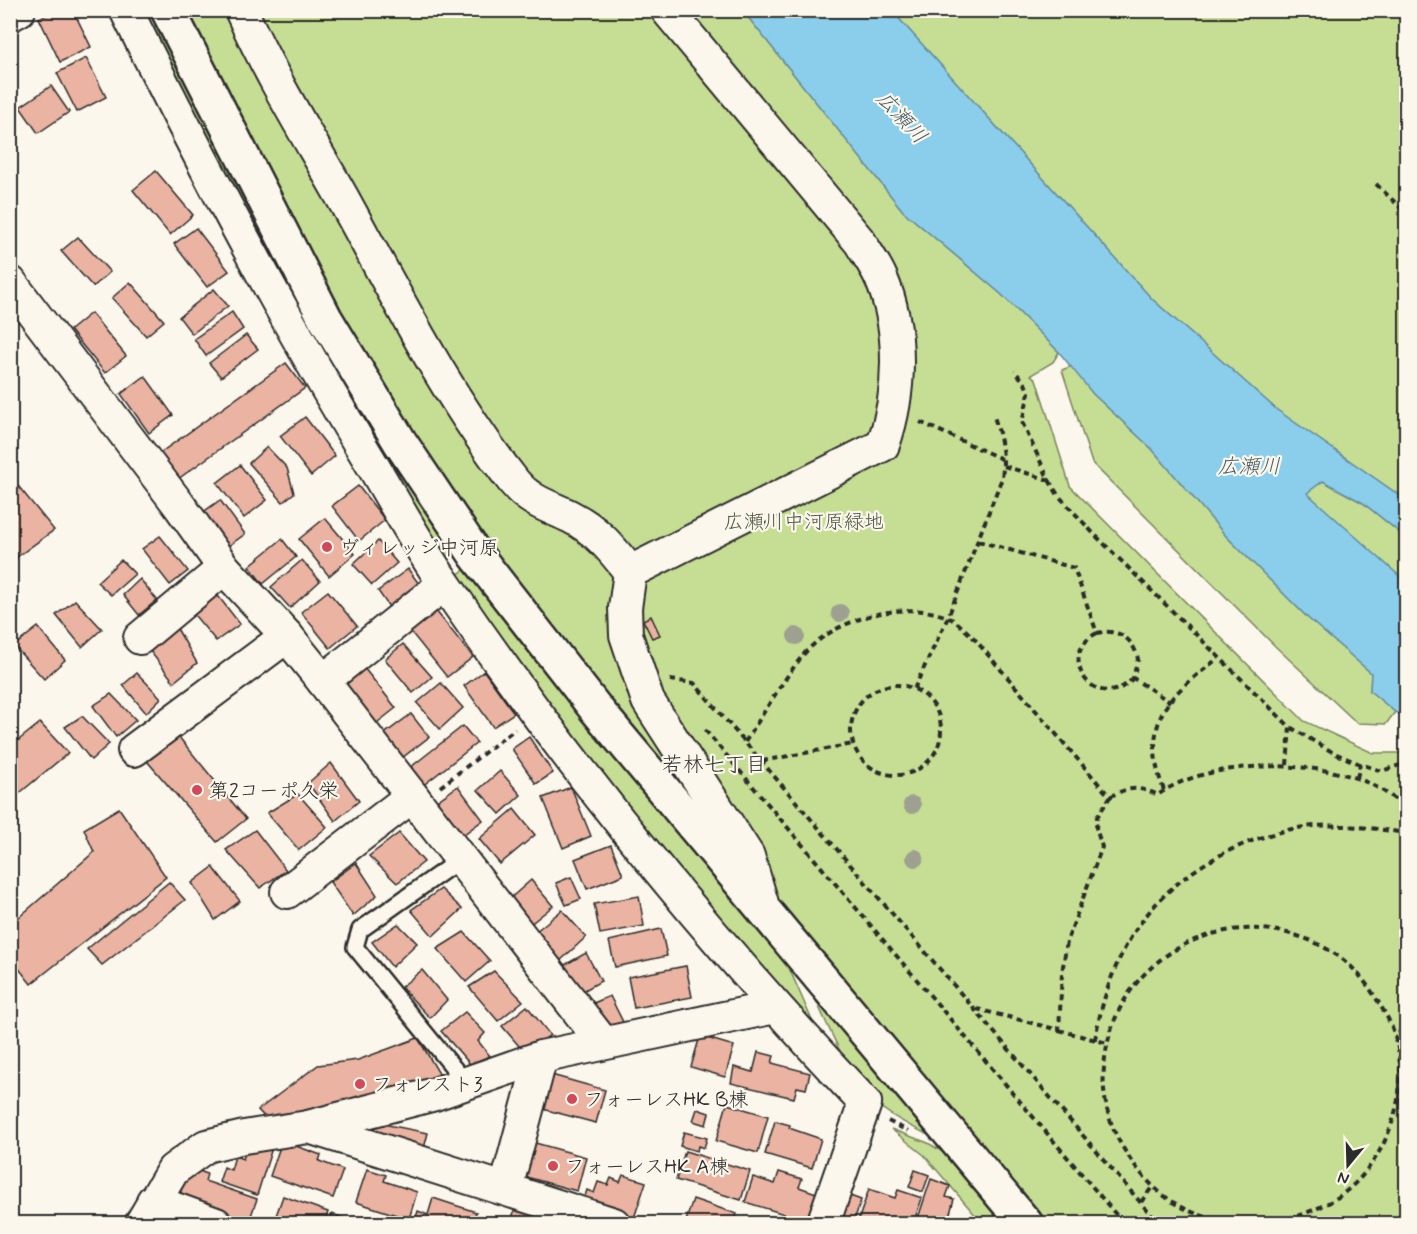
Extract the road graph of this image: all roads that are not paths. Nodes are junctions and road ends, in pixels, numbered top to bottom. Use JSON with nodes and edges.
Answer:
{"nodes":[{"id":1,"x":19,"y":10,"type":"edge"},
{"id":2,"x":126,"y":10,"type":"edge"},
{"id":3,"x":168,"y":10,"type":"edge"},
{"id":4,"x":241,"y":10,"type":"edge"},
{"id":5,"x":667,"y":10,"type":"edge"},
{"id":6,"x":10,"y":15,"type":"edge"},
{"id":7,"x":10,"y":282,"type":"edge"},
{"id":8,"x":224,"y":568,"type":"junction"},
{"id":9,"x":630,"y":572,"type":"junction"},
{"id":10,"x":444,"y":584,"type":"junction"},
{"id":11,"x":287,"y":636,"type":"junction"},
{"id":12,"x":140,"y":638,"type":"dead end"},
{"id":13,"x":323,"y":681,"type":"junction"},
{"id":14,"x":134,"y":750,"type":"dead end"},
{"id":15,"x":415,"y":800,"type":"junction"},
{"id":16,"x":462,"y":858,"type":"junction"},
{"id":17,"x":287,"y":892,"type":"dead end"},
{"id":18,"x":764,"y":910,"type":"junction"},
{"id":19,"x":775,"y":1007,"type":"junction"},
{"id":20,"x":598,"y":1044,"type":"junction"},
{"id":21,"x":542,"y":1057,"type":"junction"},
{"id":22,"x":466,"y":1083,"type":"junction"},
{"id":23,"x":308,"y":1127,"type":"junction"},
{"id":24,"x":506,"y":1188,"type":"junction"},
{"id":25,"x":147,"y":1212,"type":"edge"},
{"id":26,"x":216,"y":1224,"type":"edge"},
{"id":27,"x":614,"y":1224,"type":"edge"},
{"id":28,"x":823,"y":1224,"type":"edge"},
{"id":29,"x":1026,"y":1224,"type":"edge"}],
"edges":[{"from":1,"to":6,"type":"street"},
{"from":2,"to":10,"type":"street"},
{"from":3,"to":18,"type":"street"},
{"from":4,"to":9,"type":"street"},
{"from":5,"to":9,"type":"street"},
{"from":7,"to":8,"type":"street"},
{"from":8,"to":11,"type":"street"},
{"from":8,"to":12,"type":"street"},
{"from":9,"to":18,"type":"street"},
{"from":10,"to":13,"type":"street"},
{"from":10,"to":19,"type":"street"},
{"from":11,"to":13,"type":"street"},
{"from":11,"to":14,"type":"street"},
{"from":13,"to":15,"type":"street"},
{"from":15,"to":16,"type":"street"},
{"from":15,"to":17,"type":"street"},
{"from":16,"to":20,"type":"street"},
{"from":16,"to":22,"type":"lane"},
{"from":18,"to":29,"type":"street"},
{"from":19,"to":20,"type":"street"},
{"from":19,"to":28,"type":"street"},
{"from":20,"to":21,"type":"street"},
{"from":21,"to":22,"type":"street"},
{"from":21,"to":24,"type":"street"},
{"from":22,"to":23,"type":"street"},
{"from":23,"to":24,"type":"street"},
{"from":23,"to":25,"type":"street"},
{"from":24,"to":27,"type":"street"},
{"from":25,"to":26,"type":"street"}]}
